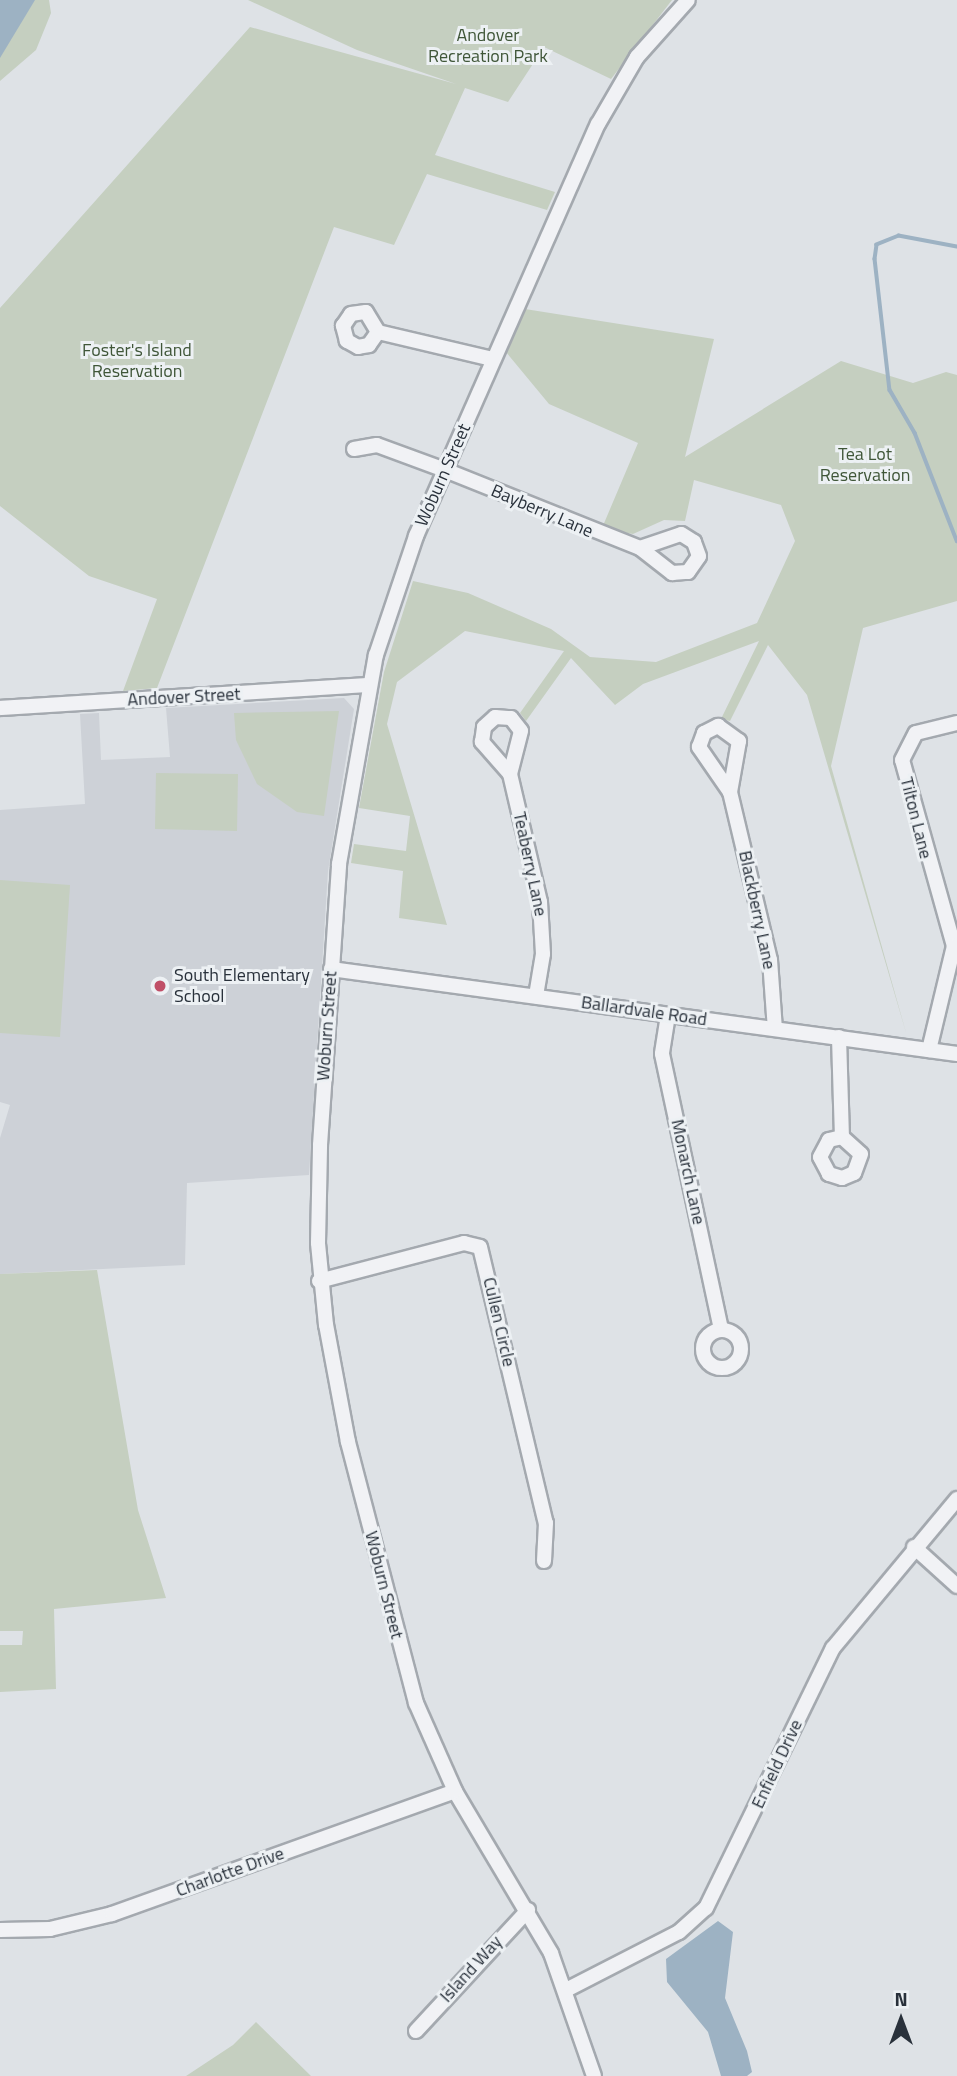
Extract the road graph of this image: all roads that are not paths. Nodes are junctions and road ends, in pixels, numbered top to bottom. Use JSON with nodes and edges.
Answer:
{"nodes":[{"id":1,"x":688,"y":0,"type":"edge"},
{"id":2,"x":378,"y":332,"type":"dead end"},
{"id":3,"x":492,"y":359,"type":"junction"},
{"id":4,"x":354,"y":449,"type":"dead end"},
{"id":5,"x":445,"y":470,"type":"junction"},
{"id":6,"x":640,"y":548,"type":"dead end"},
{"id":7,"x":368,"y":685,"type":"junction"},
{"id":8,"x":0,"y":708,"type":"edge"},
{"id":9,"x":957,"y":723,"type":"edge"},
{"id":10,"x":510,"y":774,"type":"dead end"},
{"id":11,"x":730,"y":792,"type":"dead end"},
{"id":12,"x":955,"y":946,"type":"edge"},
{"id":13,"x":331,"y":970,"type":"junction"},
{"id":14,"x":536,"y":996,"type":"junction"},
{"id":15,"x":668,"y":1015,"type":"junction"},
{"id":16,"x":775,"y":1029,"type":"junction"},
{"id":17,"x":839,"y":1037,"type":"junction"},
{"id":18,"x":929,"y":1050,"type":"junction"},
{"id":19,"x":957,"y":1054,"type":"edge"},
{"id":20,"x":842,"y":1137,"type":"dead end"},
{"id":21,"x":319,"y":1281,"type":"junction"},
{"id":22,"x":721,"y":1330,"type":"dead end"},
{"id":23,"x":957,"y":1499,"type":"edge"},
{"id":24,"x":914,"y":1547,"type":"junction"},
{"id":25,"x":544,"y":1561,"type":"dead end"},
{"id":26,"x":957,"y":1586,"type":"edge"},
{"id":27,"x":455,"y":1791,"type":"junction"},
{"id":28,"x":528,"y":1910,"type":"junction"},
{"id":29,"x":0,"y":1930,"type":"edge"},
{"id":30,"x":568,"y":1990,"type":"junction"},
{"id":31,"x":416,"y":2031,"type":"dead end"},
{"id":32,"x":594,"y":2076,"type":"edge"}],
"edges":[{"from":1,"to":3,"type":"street","name":"Woburn Street"},
{"from":2,"to":3,"type":"street"},
{"from":3,"to":5,"type":"street","name":"Woburn Street"},
{"from":4,"to":5,"type":"street","name":"Bayberry Lane"},
{"from":5,"to":6,"type":"street","name":"Bayberry Lane"},
{"from":5,"to":7,"type":"street","name":"Woburn Street"},
{"from":7,"to":8,"type":"street","name":"Andover Street"},
{"from":7,"to":13,"type":"street","name":"Woburn Street"},
{"from":9,"to":12,"type":"street","name":"Tilton Lane"},
{"from":10,"to":14,"type":"street","name":"Teaberry Lane"},
{"from":11,"to":16,"type":"street","name":"Blackberry Lane"},
{"from":12,"to":18,"type":"street","name":"Tilton Lane"},
{"from":13,"to":14,"type":"street","name":"Ballardvale Road"},
{"from":13,"to":21,"type":"street","name":"Woburn Street"},
{"from":14,"to":15,"type":"street","name":"Ballardvale Road"},
{"from":15,"to":16,"type":"street","name":"Ballardvale Road"},
{"from":15,"to":22,"type":"street","name":"Monarch Lane"},
{"from":16,"to":17,"type":"street","name":"Ballardvale Road"},
{"from":17,"to":18,"type":"street","name":"Ballardvale Road"},
{"from":17,"to":20,"type":"street"},
{"from":18,"to":19,"type":"street","name":"Ballardvale Road"},
{"from":21,"to":25,"type":"street","name":"Cullen Circle"},
{"from":21,"to":27,"type":"street","name":"Woburn Street"},
{"from":23,"to":24,"type":"street","name":"Enfield Drive"},
{"from":24,"to":26,"type":"street"},
{"from":24,"to":30,"type":"street","name":"Enfield Drive"},
{"from":27,"to":28,"type":"street","name":"Woburn Street"},
{"from":27,"to":29,"type":"street","name":"Charlotte Drive"},
{"from":28,"to":30,"type":"street","name":"Woburn Street"},
{"from":28,"to":31,"type":"street","name":"Island Way"},
{"from":30,"to":32,"type":"street","name":"Woburn Street"}]}
